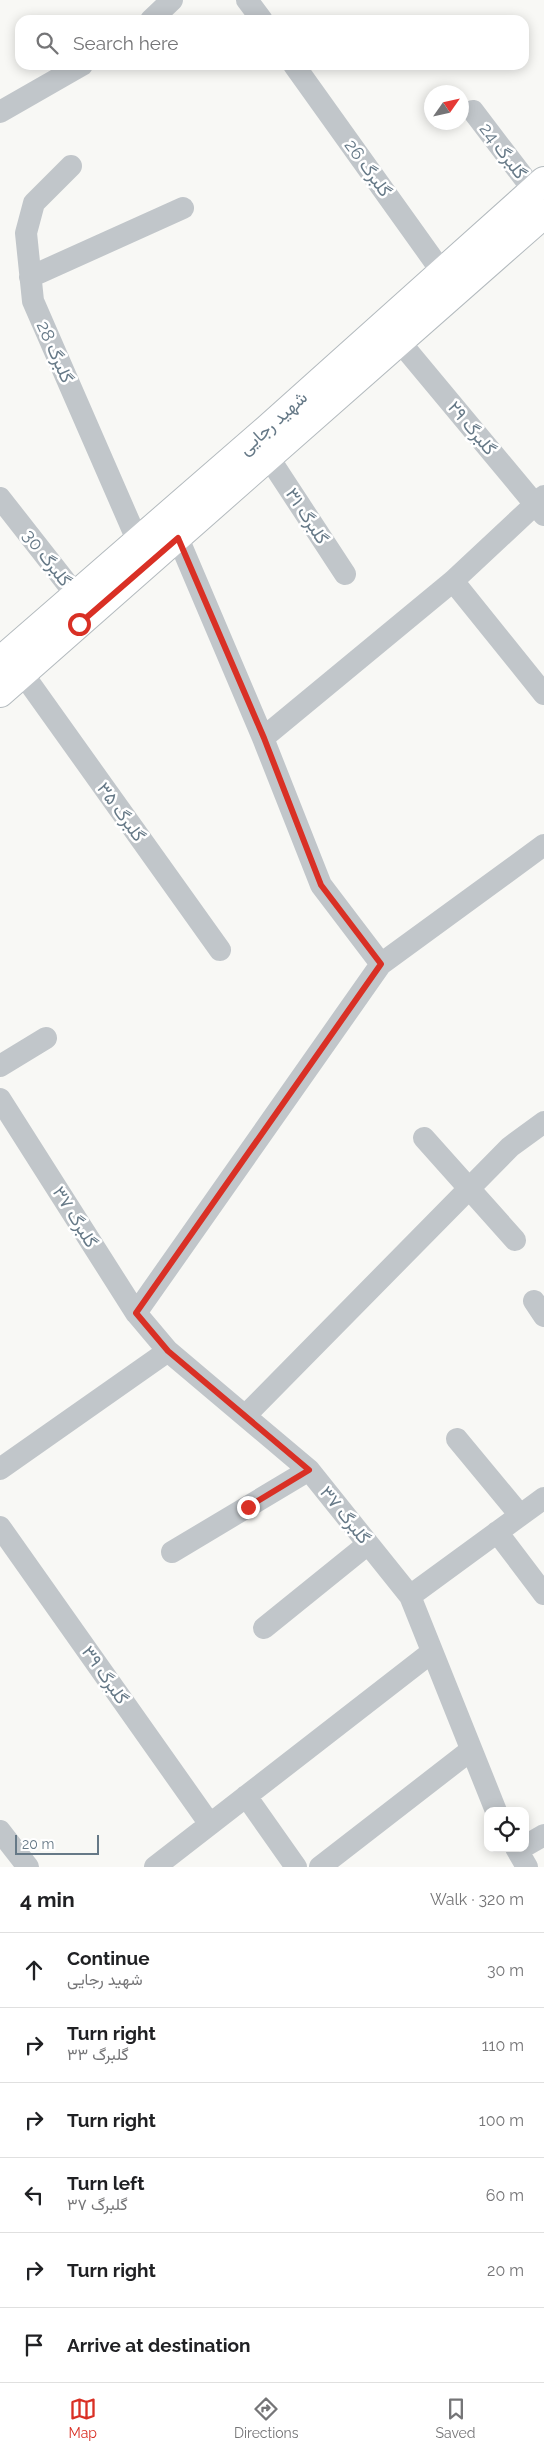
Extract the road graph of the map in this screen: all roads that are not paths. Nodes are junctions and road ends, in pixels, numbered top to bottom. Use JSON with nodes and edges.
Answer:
{"nodes":[{"id":1,"x":172,"y":0,"type":"edge"},
{"id":2,"x":247,"y":0,"type":"edge"},
{"id":3,"x":156,"y":15,"type":"edge"},
{"id":4,"x":258,"y":15,"type":"edge"},
{"id":5,"x":73,"y":70,"type":"edge"},
{"id":6,"x":298,"y":70,"type":"edge"},
{"id":7,"x":473,"y":111,"type":"dead end"},
{"id":8,"x":0,"y":112,"type":"edge"},
{"id":9,"x":70,"y":166,"type":"dead end"},
{"id":10,"x":540,"y":196,"type":"edge"},
{"id":11,"x":183,"y":208,"type":"dead end"},
{"id":12,"x":442,"y":272,"type":"junction"},
{"id":13,"x":30,"y":277,"type":"junction"},
{"id":14,"x":400,"y":342,"type":"junction"},
{"id":15,"x":269,"y":458,"type":"junction"},
{"id":16,"x":0,"y":498,"type":"edge"},
{"id":17,"x":541,"y":505,"type":"edge"},
{"id":18,"x":178,"y":538,"type":"junction"},
{"id":19,"x":138,"y":542,"type":"junction"},
{"id":20,"x":345,"y":574,"type":"dead end"},
{"id":21,"x":453,"y":581,"type":"junction"},
{"id":22,"x":76,"y":595,"type":"junction"},
{"id":23,"x":11,"y":668,"type":"edge"},
{"id":24,"x":0,"y":694,"type":"edge"},
{"id":25,"x":544,"y":694,"type":"edge"},
{"id":26,"x":264,"y":738,"type":"junction"},
{"id":27,"x":544,"y":846,"type":"edge"},
{"id":28,"x":220,"y":950,"type":"dead end"},
{"id":29,"x":381,"y":964,"type":"junction"},
{"id":30,"x":46,"y":1038,"type":"dead end"},
{"id":31,"x":0,"y":1066,"type":"edge"},
{"id":32,"x":0,"y":1098,"type":"edge"},
{"id":33,"x":544,"y":1122,"type":"edge"},
{"id":34,"x":424,"y":1138,"type":"dead end"},
{"id":35,"x":470,"y":1188,"type":"junction"},
{"id":36,"x":515,"y":1240,"type":"dead end"},
{"id":37,"x":136,"y":1313,"type":"junction"},
{"id":38,"x":168,"y":1351,"type":"junction"},
{"id":39,"x":245,"y":1416,"type":"junction"},
{"id":40,"x":457,"y":1440,"type":"dead end"},
{"id":41,"x":0,"y":1469,"type":"edge"},
{"id":42,"x":309,"y":1470,"type":"junction"},
{"id":43,"x":544,"y":1498,"type":"edge"},
{"id":44,"x":520,"y":1515,"type":"junction"},
{"id":45,"x":0,"y":1527,"type":"edge"},
{"id":46,"x":497,"y":1532,"type":"junction"},
{"id":47,"x":368,"y":1544,"type":"junction"},
{"id":48,"x":172,"y":1552,"type":"dead end"},
{"id":49,"x":544,"y":1594,"type":"edge"},
{"id":50,"x":410,"y":1596,"type":"junction"},
{"id":51,"x":264,"y":1628,"type":"dead end"},
{"id":52,"x":432,"y":1652,"type":"junction"},
{"id":53,"x":471,"y":1750,"type":"junction"},
{"id":54,"x":246,"y":1796,"type":"junction"},
{"id":55,"x":494,"y":1807,"type":"edge"},
{"id":56,"x":210,"y":1823,"type":"junction"},
{"id":57,"x":0,"y":1830,"type":"edge"},
{"id":58,"x":544,"y":1834,"type":"edge"},
{"id":59,"x":529,"y":1846,"type":"edge"},
{"id":60,"x":28,"y":1867,"type":"edge"},
{"id":61,"x":155,"y":1867,"type":"edge"},
{"id":62,"x":296,"y":1867,"type":"edge"},
{"id":63,"x":320,"y":1867,"type":"edge"}],
"edges":[{"from":1,"to":3,"type":"street"},
{"from":2,"to":4,"type":"street"},
{"from":5,"to":8,"type":"street"},
{"from":6,"to":12,"type":"street","name":"گلبرگ 26"},
{"from":7,"to":10,"type":"street","name":"گلبرگ 24"},
{"from":9,"to":13,"type":"street","name":"گلبرگ 28"},
{"from":10,"to":12,"type":"main road","name":"شهید رجایی"},
{"from":10,"to":14,"type":"main road","name":"شهید رجایی"},
{"from":11,"to":13,"type":"street"},
{"from":12,"to":19,"type":"main road","name":"شهید رجایی"},
{"from":13,"to":19,"type":"street","name":"گلبرگ 28"},
{"from":14,"to":15,"type":"main road","name":"شهید رجایی"},
{"from":14,"to":17,"type":"street","name":"گلبرگ ۲۹"},
{"from":15,"to":18,"type":"main road","name":"شهید رجایی"},
{"from":15,"to":20,"type":"street","name":"گلبرگ ۳۱"},
{"from":16,"to":22,"type":"street","name":"گلبرگ 30"},
{"from":17,"to":21,"type":"street"},
{"from":18,"to":23,"type":"main road","name":"شهید رجایی"},
{"from":18,"to":26,"type":"street"},
{"from":19,"to":22,"type":"main road","name":"شهید رجایی"},
{"from":21,"to":25,"type":"street"},
{"from":21,"to":26,"type":"street"},
{"from":22,"to":23,"type":"main road","name":"شهید رجایی"},
{"from":23,"to":24,"type":"main road","name":"شهید رجایی"},
{"from":23,"to":28,"type":"street","name":"گلبرگ ۳۵"},
{"from":26,"to":29,"type":"street"},
{"from":27,"to":29,"type":"street"},
{"from":29,"to":37,"type":"street"},
{"from":30,"to":31,"type":"street"},
{"from":32,"to":37,"type":"street","name":"گلبرگ ۳۷"},
{"from":33,"to":35,"type":"street"},
{"from":34,"to":35,"type":"street"},
{"from":35,"to":36,"type":"street"},
{"from":35,"to":39,"type":"street"},
{"from":37,"to":38,"type":"street","name":"گلبرگ ۳۷"},
{"from":38,"to":39,"type":"street","name":"گلبرگ ۳۷"},
{"from":38,"to":41,"type":"street"},
{"from":39,"to":42,"type":"street","name":"گلبرگ ۳۷"},
{"from":40,"to":44,"type":"street"},
{"from":42,"to":47,"type":"street","name":"گلبرگ ۳۷"},
{"from":42,"to":48,"type":"street"},
{"from":43,"to":44,"type":"street"},
{"from":44,"to":46,"type":"street"},
{"from":45,"to":56,"type":"street","name":"گلبرگ ۳۹"},
{"from":46,"to":49,"type":"street"},
{"from":46,"to":50,"type":"street"},
{"from":47,"to":50,"type":"street","name":"گلبرگ ۳۷"},
{"from":47,"to":51,"type":"street"},
{"from":50,"to":52,"type":"street","name":"گلبرگ ۳۷"},
{"from":52,"to":53,"type":"street","name":"گلبرگ ۳۷"},
{"from":52,"to":54,"type":"street"},
{"from":53,"to":55,"type":"street","name":"گلبرگ ۳۷"},
{"from":53,"to":63,"type":"street"},
{"from":54,"to":56,"type":"street"},
{"from":54,"to":62,"type":"street"},
{"from":56,"to":61,"type":"street"},
{"from":57,"to":60,"type":"street"},
{"from":58,"to":59,"type":"street"}]}
